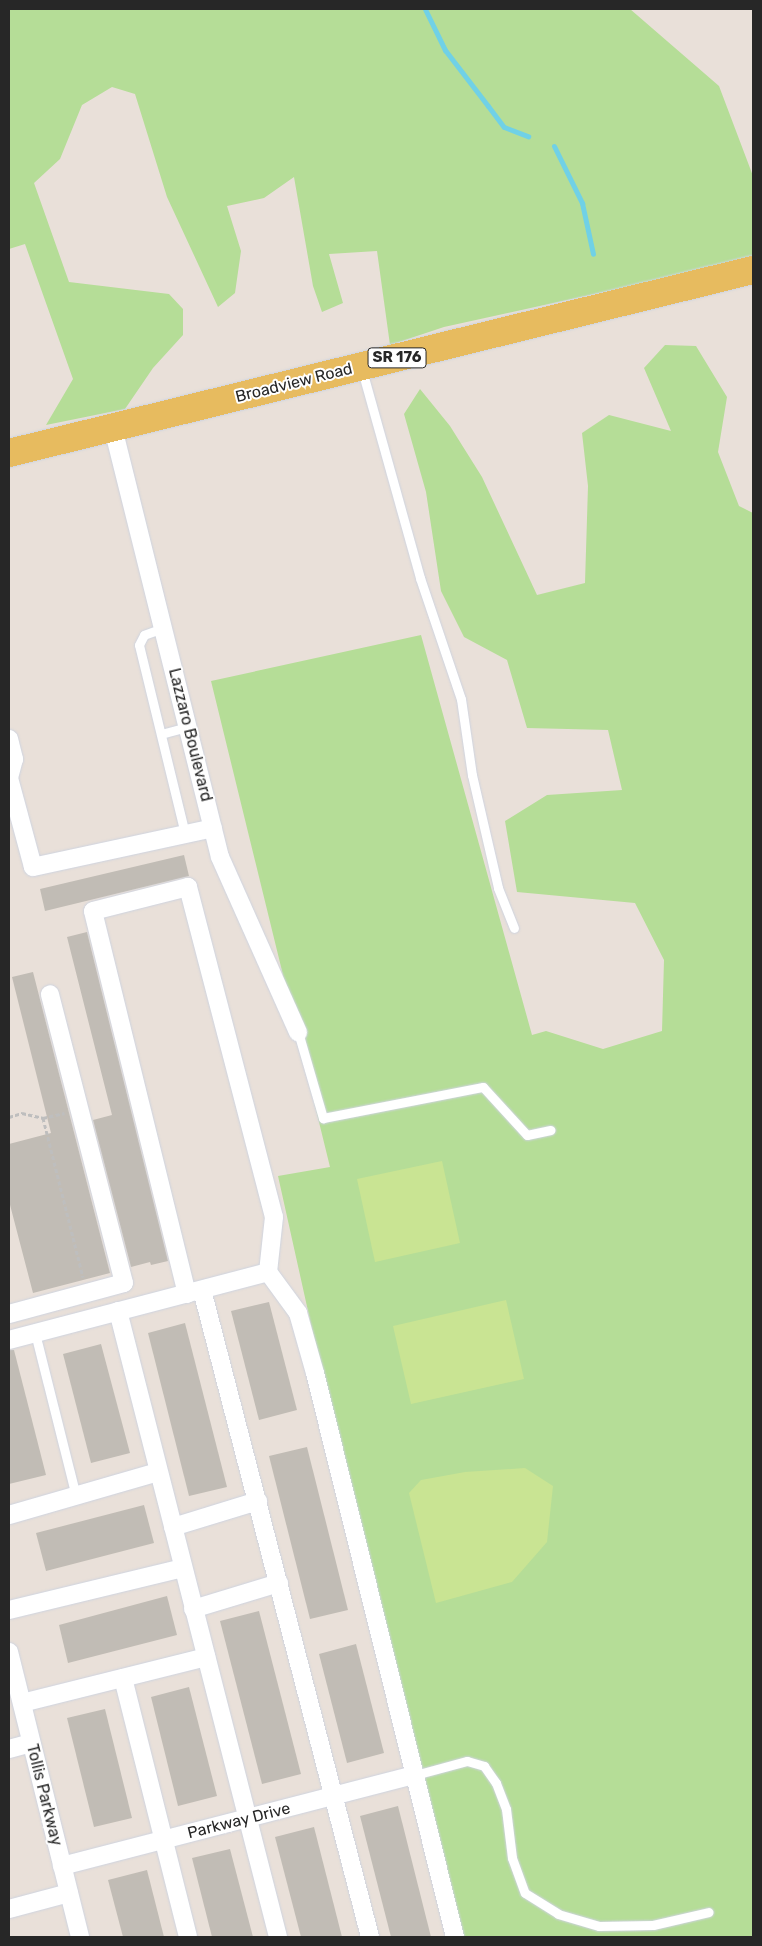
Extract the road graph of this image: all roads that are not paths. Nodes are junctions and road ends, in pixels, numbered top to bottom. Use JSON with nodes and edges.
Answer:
{"nodes":[{"id":1,"x":753,"y":270,"type":"edge"},
{"id":2,"x":361,"y":366,"type":"junction"},
{"id":3,"x":113,"y":428,"type":"junction"},
{"id":4,"x":9,"y":453,"type":"edge"},
{"id":5,"x":163,"y":628,"type":"junction"},
{"id":6,"x":188,"y":727,"type":"junction"},
{"id":7,"x":161,"y":734,"type":"junction"},
{"id":8,"x":9,"y":739,"type":"edge"},
{"id":9,"x":213,"y":828,"type":"junction"},
{"id":10,"x":185,"y":834,"type":"junction"},
{"id":11,"x":514,"y":928,"type":"dead end"},
{"id":12,"x":50,"y":994,"type":"dead end"},
{"id":13,"x":298,"y":1032,"type":"joint"},
{"id":14,"x":550,"y":1130,"type":"dead end"},
{"id":15,"x":268,"y":1272,"type":"junction"},
{"id":16,"x":195,"y":1292,"type":"junction"},
{"id":17,"x":118,"y":1311,"type":"junction"},
{"id":18,"x":9,"y":1314,"type":"edge"},
{"id":19,"x":35,"y":1333,"type":"junction"},
{"id":20,"x":9,"y":1340,"type":"edge"},
{"id":21,"x":158,"y":1472,"type":"junction"},
{"id":22,"x":76,"y":1496,"type":"junction"},
{"id":23,"x":258,"y":1502,"type":"junction"},
{"id":24,"x":9,"y":1515,"type":"edge"},
{"id":25,"x":172,"y":1527,"type":"junction"},
{"id":26,"x":183,"y":1568,"type":"junction"},
{"id":27,"x":279,"y":1583,"type":"junction"},
{"id":28,"x":193,"y":1608,"type":"junction"},
{"id":29,"x":9,"y":1610,"type":"edge"},
{"id":30,"x":9,"y":1652,"type":"edge"},
{"id":31,"x":206,"y":1657,"type":"junction"},
{"id":32,"x":123,"y":1678,"type":"junction"},
{"id":33,"x":22,"y":1703,"type":"junction"},
{"id":34,"x":32,"y":1743,"type":"junction"},
{"id":35,"x":9,"y":1749,"type":"edge"},
{"id":36,"x":415,"y":1775,"type":"junction"},
{"id":37,"x":334,"y":1797,"type":"junction"},
{"id":38,"x":247,"y":1819,"type":"junction"},
{"id":39,"x":164,"y":1840,"type":"junction"},
{"id":40,"x":62,"y":1866,"type":"junction"},
{"id":41,"x":69,"y":1893,"type":"junction"},
{"id":42,"x":9,"y":1909,"type":"edge"},
{"id":43,"x":709,"y":1912,"type":"dead end"},
{"id":44,"x":80,"y":1937,"type":"edge"},
{"id":45,"x":188,"y":1937,"type":"edge"},
{"id":46,"x":278,"y":1937,"type":"edge"},
{"id":47,"x":370,"y":1937,"type":"edge"},
{"id":48,"x":455,"y":1937,"type":"edge"}],
"edges":[{"from":1,"to":2,"type":"main road","name":"Broadview Road","number":"SR 176"},
{"from":2,"to":3,"type":"main road","name":"Broadview Road","number":"SR 176"},
{"from":2,"to":11,"type":"lane"},
{"from":3,"to":4,"type":"main road","name":"Broadview Road","number":"SR 176"},
{"from":3,"to":5,"type":"street","name":"Lazzaro Boulevard"},
{"from":5,"to":6,"type":"street","name":"Lazzaro Boulevard"},
{"from":5,"to":7,"type":"lane"},
{"from":6,"to":7,"type":"lane"},
{"from":6,"to":9,"type":"street","name":"Lazzaro Boulevard"},
{"from":7,"to":10,"type":"lane"},
{"from":8,"to":10,"type":"street"},
{"from":9,"to":10,"type":"street"},
{"from":9,"to":13,"type":"street","name":"Lazzaro Boulevard"},
{"from":12,"to":18,"type":"street"},
{"from":13,"to":14,"type":"lane"},
{"from":15,"to":16,"type":"street"},
{"from":15,"to":16,"type":"street"},
{"from":15,"to":36,"type":"street"},
{"from":16,"to":17,"type":"street"},
{"from":16,"to":23,"type":"street"},
{"from":17,"to":19,"type":"street"},
{"from":17,"to":21,"type":"street"},
{"from":19,"to":20,"type":"street"},
{"from":19,"to":22,"type":"lane"},
{"from":21,"to":22,"type":"street"},
{"from":21,"to":25,"type":"street"},
{"from":22,"to":24,"type":"street"},
{"from":23,"to":25,"type":"street"},
{"from":23,"to":27,"type":"street"},
{"from":25,"to":26,"type":"street"},
{"from":26,"to":28,"type":"street"},
{"from":26,"to":29,"type":"street"},
{"from":27,"to":28,"type":"street"},
{"from":27,"to":37,"type":"street"},
{"from":28,"to":31,"type":"street"},
{"from":30,"to":33,"type":"street","name":"Tollis Parkway"},
{"from":31,"to":32,"type":"street"},
{"from":31,"to":38,"type":"street"},
{"from":32,"to":33,"type":"street"},
{"from":32,"to":39,"type":"street"},
{"from":33,"to":34,"type":"street","name":"Tollis Parkway"},
{"from":34,"to":35,"type":"street"},
{"from":34,"to":40,"type":"street","name":"Tollis Parkway"},
{"from":36,"to":37,"type":"street","name":"Parkway Drive"},
{"from":36,"to":43,"type":"lane"},
{"from":36,"to":48,"type":"street"},
{"from":37,"to":38,"type":"street","name":"Parkway Drive"},
{"from":37,"to":47,"type":"street"},
{"from":38,"to":39,"type":"street","name":"Parkway Drive"},
{"from":38,"to":46,"type":"street"},
{"from":39,"to":40,"type":"street","name":"Parkway Drive"},
{"from":39,"to":45,"type":"street"},
{"from":40,"to":41,"type":"street","name":"Tollis Parkway"},
{"from":41,"to":42,"type":"street"},
{"from":41,"to":44,"type":"street","name":"Tollis Parkway"}]}
